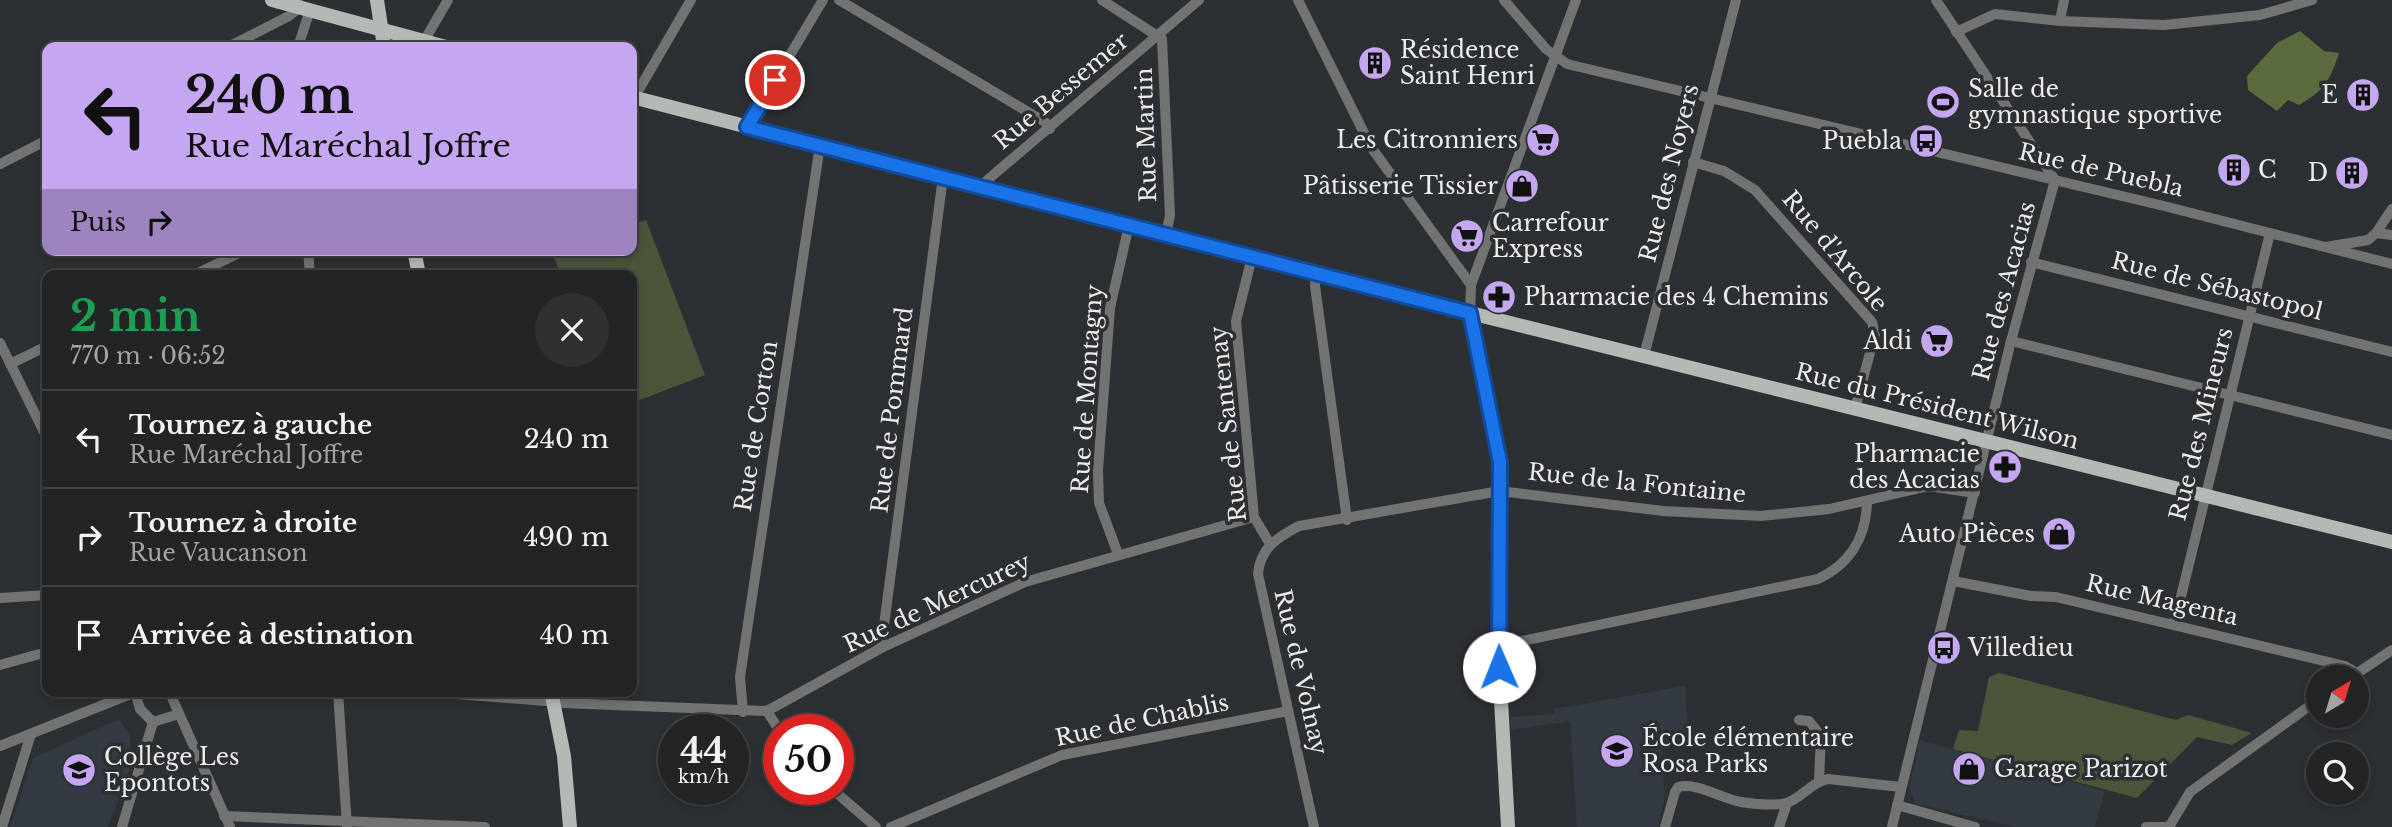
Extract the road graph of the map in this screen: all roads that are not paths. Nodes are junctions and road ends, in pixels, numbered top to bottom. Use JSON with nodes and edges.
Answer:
{"nodes":[{"id":1,"x":272,"y":0,"type":"edge"},
{"id":2,"x":377,"y":0,"type":"edge"},
{"id":3,"x":448,"y":0,"type":"edge"},
{"id":4,"x":691,"y":0,"type":"edge"},
{"id":5,"x":823,"y":0,"type":"edge"},
{"id":6,"x":839,"y":0,"type":"edge"},
{"id":7,"x":1102,"y":0,"type":"edge"},
{"id":8,"x":1199,"y":0,"type":"edge"},
{"id":9,"x":1298,"y":0,"type":"edge"},
{"id":10,"x":1504,"y":0,"type":"edge"},
{"id":11,"x":1576,"y":0,"type":"edge"},
{"id":12,"x":1736,"y":0,"type":"edge"},
{"id":13,"x":1936,"y":0,"type":"edge"},
{"id":14,"x":2064,"y":0,"type":"edge"},
{"id":15,"x":2312,"y":0,"type":"edge"},
{"id":16,"x":302,"y":6,"type":"edge"},
{"id":17,"x":2060,"y":21,"type":"junction"},
{"id":18,"x":382,"y":29,"type":"junction"},
{"id":19,"x":1956,"y":33,"type":"junction"},
{"id":20,"x":1158,"y":35,"type":"junction"},
{"id":21,"x":424,"y":41,"type":"junction"},
{"id":22,"x":238,"y":42,"type":"edge"},
{"id":23,"x":298,"y":42,"type":"edge"},
{"id":24,"x":383,"y":42,"type":"edge"},
{"id":25,"x":428,"y":42,"type":"edge"},
{"id":26,"x":1556,"y":58,"type":"junction"},
{"id":27,"x":637,"y":90,"type":"edge"},
{"id":28,"x":637,"y":98,"type":"edge"},
{"id":29,"x":1710,"y":98,"type":"junction"},
{"id":30,"x":747,"y":127,"type":"junction"},
{"id":31,"x":1050,"y":130,"type":"junction"},
{"id":32,"x":42,"y":143,"type":"edge"},
{"id":33,"x":820,"y":145,"type":"junction"},
{"id":34,"x":1693,"y":162,"type":"junction"},
{"id":35,"x":0,"y":164,"type":"edge"},
{"id":36,"x":943,"y":177,"type":"junction"},
{"id":37,"x":2055,"y":180,"type":"junction"},
{"id":38,"x":983,"y":187,"type":"junction"},
{"id":39,"x":2392,"y":209,"type":"edge"},
{"id":40,"x":1129,"y":225,"type":"junction"},
{"id":41,"x":2270,"y":233,"type":"junction"},
{"id":42,"x":1166,"y":234,"type":"junction"},
{"id":43,"x":2392,"y":236,"type":"edge"},
{"id":44,"x":2372,"y":237,"type":"junction"},
{"id":45,"x":2323,"y":247,"type":"junction"},
{"id":46,"x":233,"y":256,"type":"edge"},
{"id":47,"x":1252,"y":257,"type":"junction"},
{"id":48,"x":2368,"y":258,"type":"junction"},
{"id":49,"x":2031,"y":262,"type":"junction"},
{"id":50,"x":2392,"y":264,"type":"edge"},
{"id":51,"x":204,"y":270,"type":"edge"},
{"id":52,"x":1316,"y":272,"type":"junction"},
{"id":53,"x":1471,"y":285,"type":"junction"},
{"id":54,"x":1470,"y":313,"type":"junction"},
{"id":55,"x":2249,"y":316,"type":"junction"},
{"id":56,"x":2011,"y":341,"type":"junction"},
{"id":57,"x":0,"y":344,"type":"edge"},
{"id":58,"x":42,"y":348,"type":"edge"},
{"id":59,"x":2392,"y":352,"type":"edge"},
{"id":60,"x":1644,"y":356,"type":"junction"},
{"id":61,"x":10,"y":363,"type":"junction"},
{"id":62,"x":2229,"y":395,"type":"junction"},
{"id":63,"x":1855,"y":409,"type":"junction"},
{"id":64,"x":42,"y":429,"type":"edge"},
{"id":65,"x":2392,"y":435,"type":"edge"},
{"id":66,"x":1987,"y":441,"type":"junction"},
{"id":67,"x":1500,"y":491,"type":"junction"},
{"id":68,"x":1975,"y":493,"type":"junction"},
{"id":69,"x":2204,"y":496,"type":"junction"},
{"id":70,"x":1867,"y":503,"type":"junction"},
{"id":71,"x":1254,"y":517,"type":"junction"},
{"id":72,"x":1347,"y":520,"type":"junction"},
{"id":73,"x":2392,"y":542,"type":"edge"},
{"id":74,"x":1270,"y":544,"type":"junction"},
{"id":75,"x":1118,"y":554,"type":"junction"},
{"id":76,"x":1954,"y":581,"type":"junction"},
{"id":77,"x":42,"y":595,"type":"edge"},
{"id":78,"x":0,"y":598,"type":"edge"},
{"id":79,"x":2174,"y":625,"type":"junction"},
{"id":80,"x":1498,"y":646,"type":"junction"},
{"id":81,"x":881,"y":649,"type":"junction"},
{"id":82,"x":2392,"y":650,"type":"edge"},
{"id":83,"x":42,"y":653,"type":"edge"},
{"id":84,"x":0,"y":665,"type":"edge"},
{"id":85,"x":2341,"y":665,"type":"edge"},
{"id":86,"x":2369,"y":665,"type":"edge"},
{"id":87,"x":124,"y":697,"type":"edge"},
{"id":88,"x":137,"y":697,"type":"edge"},
{"id":89,"x":172,"y":697,"type":"edge"},
{"id":90,"x":338,"y":697,"type":"edge"},
{"id":91,"x":521,"y":697,"type":"edge"},
{"id":92,"x":550,"y":697,"type":"edge"},
{"id":93,"x":552,"y":697,"type":"edge"},
{"id":94,"x":555,"y":697,"type":"edge"},
{"id":95,"x":2306,"y":708,"type":"edge"},
{"id":96,"x":1288,"y":711,"type":"junction"},
{"id":97,"x":743,"y":712,"type":"junction"},
{"id":98,"x":767,"y":712,"type":"joint"},
{"id":99,"x":179,"y":714,"type":"junction"},
{"id":100,"x":1799,"y":720,"type":"dead end"},
{"id":101,"x":153,"y":722,"type":"junction"},
{"id":102,"x":31,"y":734,"type":"junction"},
{"id":103,"x":0,"y":746,"type":"edge"},
{"id":104,"x":1819,"y":780,"type":"junction"},
{"id":105,"x":1901,"y":787,"type":"junction"},
{"id":106,"x":1787,"y":803,"type":"junction"},
{"id":107,"x":851,"y":805,"type":"edge"},
{"id":108,"x":1897,"y":805,"type":"junction"},
{"id":109,"x":227,"y":822,"type":"edge"},
{"id":110,"x":346,"y":823,"type":"edge"},
{"id":111,"x":1312,"y":826,"type":"edge"},
{"id":112,"x":2,"y":827,"type":"edge"},
{"id":113,"x":122,"y":827,"type":"edge"},
{"id":114,"x":485,"y":827,"type":"edge"},
{"id":115,"x":570,"y":827,"type":"edge"},
{"id":116,"x":876,"y":827,"type":"edge"},
{"id":117,"x":891,"y":827,"type":"edge"},
{"id":118,"x":1508,"y":827,"type":"edge"},
{"id":119,"x":1665,"y":827,"type":"edge"},
{"id":120,"x":1779,"y":827,"type":"edge"},
{"id":121,"x":1892,"y":827,"type":"edge"},
{"id":122,"x":1975,"y":827,"type":"edge"},
{"id":123,"x":2146,"y":827,"type":"edge"},
{"id":124,"x":2168,"y":827,"type":"edge"}],
"edges":[{"from":1,"to":16,"type":"main road"},
{"from":2,"to":18,"type":"main road"},
{"from":3,"to":21,"type":"street"},
{"from":4,"to":27,"type":"street"},
{"from":5,"to":30,"type":"street"},
{"from":6,"to":31,"type":"street"},
{"from":7,"to":20,"type":"street"},
{"from":8,"to":20,"type":"street","name":"Rue Bessemer"},
{"from":9,"to":53,"type":"street"},
{"from":10,"to":26,"type":"street"},
{"from":11,"to":26,"type":"street"},
{"from":12,"to":29,"type":"street","name":"Rue des Noyers"},
{"from":13,"to":19,"type":"street","name":"Rue des Acacias"},
{"from":14,"to":17,"type":"street"},
{"from":15,"to":17,"type":"street"},
{"from":16,"to":18,"type":"main road"},
{"from":16,"to":22,"type":"street"},
{"from":16,"to":23,"type":"street"},
{"from":17,"to":19,"type":"street"},
{"from":18,"to":21,"type":"main road"},
{"from":18,"to":24,"type":"main road"},
{"from":19,"to":37,"type":"street","name":"Rue des Acacias"},
{"from":20,"to":31,"type":"street","name":"Rue Bessemer"},
{"from":20,"to":42,"type":"street","name":"Rue Martin"},
{"from":21,"to":25,"type":"main road"},
{"from":26,"to":29,"type":"street","name":"Rue de Puebla"},
{"from":26,"to":53,"type":"street"},
{"from":28,"to":30,"type":"main road","name":"Rue du Président Wilson"},
{"from":29,"to":34,"type":"street","name":"Rue des Noyers"},
{"from":29,"to":37,"type":"street","name":"Rue de Puebla"},
{"from":30,"to":33,"type":"main road","name":"Rue du Président Wilson"},
{"from":31,"to":38,"type":"street","name":"Rue Bessemer"},
{"from":32,"to":35,"type":"street"},
{"from":33,"to":36,"type":"main road","name":"Rue du Président Wilson"},
{"from":33,"to":97,"type":"street","name":"Rue de Corton"},
{"from":34,"to":60,"type":"street","name":"Rue des Noyers"},
{"from":34,"to":63,"type":"street","name":"Rue d'Arcole"},
{"from":36,"to":38,"type":"main road","name":"Rue du Président Wilson"},
{"from":36,"to":81,"type":"street","name":"Rue de Pommard"},
{"from":37,"to":41,"type":"street","name":"Rue de Puebla"},
{"from":37,"to":49,"type":"street","name":"Rue des Acacias"},
{"from":38,"to":40,"type":"main road","name":"Rue du Président Wilson"},
{"from":39,"to":44,"type":"street"},
{"from":40,"to":42,"type":"main road","name":"Rue du Président Wilson"},
{"from":40,"to":75,"type":"street","name":"Rue de Montagny"},
{"from":41,"to":45,"type":"street","name":"Rue de Puebla"},
{"from":41,"to":55,"type":"street","name":"Rue des Mineurs"},
{"from":42,"to":47,"type":"main road","name":"Rue du Président Wilson"},
{"from":43,"to":44,"type":"street"},
{"from":44,"to":45,"type":"street"},
{"from":44,"to":48,"type":"street"},
{"from":45,"to":48,"type":"street","name":"Rue de Puebla"},
{"from":46,"to":51,"type":"street"},
{"from":47,"to":52,"type":"main road","name":"Rue du Président Wilson"},
{"from":47,"to":71,"type":"street","name":"Rue de Santenay"},
{"from":48,"to":50,"type":"street","name":"Rue de Puebla"},
{"from":49,"to":55,"type":"street","name":"Rue de Sébastopol"},
{"from":49,"to":56,"type":"street","name":"Rue des Acacias"},
{"from":52,"to":54,"type":"main road","name":"Rue du Président Wilson"},
{"from":52,"to":72,"type":"street"},
{"from":53,"to":54,"type":"street"},
{"from":54,"to":60,"type":"main road","name":"Rue du Président Wilson"},
{"from":54,"to":67,"type":"main road"},
{"from":55,"to":59,"type":"street","name":"Rue de Sébastopol"},
{"from":55,"to":62,"type":"street","name":"Rue des Mineurs"},
{"from":56,"to":62,"type":"street"},
{"from":56,"to":66,"type":"street","name":"Rue des Acacias"},
{"from":57,"to":61,"type":"street"},
{"from":58,"to":61,"type":"street"},
{"from":60,"to":63,"type":"main road","name":"Rue du Président Wilson"},
{"from":61,"to":64,"type":"street"},
{"from":62,"to":65,"type":"street"},
{"from":62,"to":69,"type":"street","name":"Rue des Mineurs"},
{"from":63,"to":66,"type":"main road","name":"Rue du Président Wilson"},
{"from":66,"to":68,"type":"street","name":"Rue des Acacias"},
{"from":66,"to":69,"type":"main road","name":"Rue du Président Wilson"},
{"from":67,"to":70,"type":"street","name":"Rue de la Fontaine"},
{"from":67,"to":72,"type":"street","name":"Rue de la Fontaine"},
{"from":67,"to":80,"type":"main road"},
{"from":68,"to":70,"type":"street","name":"Rue de la Fontaine"},
{"from":68,"to":76,"type":"street","name":"Rue des Acacias"},
{"from":69,"to":73,"type":"main road","name":"Rue du Président Wilson"},
{"from":69,"to":79,"type":"street","name":"Rue des Mineurs"},
{"from":70,"to":80,"type":"street"},
{"from":71,"to":74,"type":"street","name":"Rue de Santenay"},
{"from":71,"to":75,"type":"street","name":"Rue de Mercurey"},
{"from":72,"to":74,"type":"street","name":"Rue de la Fontaine"},
{"from":74,"to":96,"type":"street","name":"Rue de Volnay"},
{"from":75,"to":81,"type":"street","name":"Rue de Mercurey"},
{"from":76,"to":79,"type":"street","name":"Rue Magenta"},
{"from":76,"to":105,"type":"street","name":"Rue des Acacias"},
{"from":77,"to":78,"type":"street"},
{"from":79,"to":85,"type":"street","name":"Rue Magenta"},
{"from":80,"to":118,"type":"main road"},
{"from":81,"to":98,"type":"street","name":"Rue de Mercurey"},
{"from":82,"to":86,"type":"street"},
{"from":83,"to":84,"type":"street"},
{"from":87,"to":102,"type":"street"},
{"from":88,"to":101,"type":"street"},
{"from":89,"to":99,"type":"street"},
{"from":90,"to":110,"type":"street"},
{"from":91,"to":92,"type":"street"},
{"from":93,"to":115,"type":"main road"},
{"from":94,"to":97,"type":"street"},
{"from":95,"to":124,"type":"street"},
{"from":96,"to":111,"type":"street","name":"Rue de Volnay"},
{"from":96,"to":117,"type":"street","name":"Rue de Chablis"},
{"from":97,"to":98,"type":"street"},
{"from":99,"to":101,"type":"street"},
{"from":99,"to":109,"type":"street"},
{"from":100,"to":104,"type":"street"},
{"from":101,"to":113,"type":"street"},
{"from":102,"to":103,"type":"street"},
{"from":102,"to":112,"type":"street"},
{"from":104,"to":105,"type":"street"},
{"from":104,"to":106,"type":"street"},
{"from":105,"to":108,"type":"street","name":"Rue des Acacias"},
{"from":106,"to":119,"type":"street"},
{"from":106,"to":120,"type":"street"},
{"from":107,"to":116,"type":"street"},
{"from":108,"to":121,"type":"street","name":"Rue des Acacias"},
{"from":108,"to":122,"type":"street"},
{"from":109,"to":110,"type":"street"},
{"from":110,"to":114,"type":"street"},
{"from":123,"to":124,"type":"street"}]}
